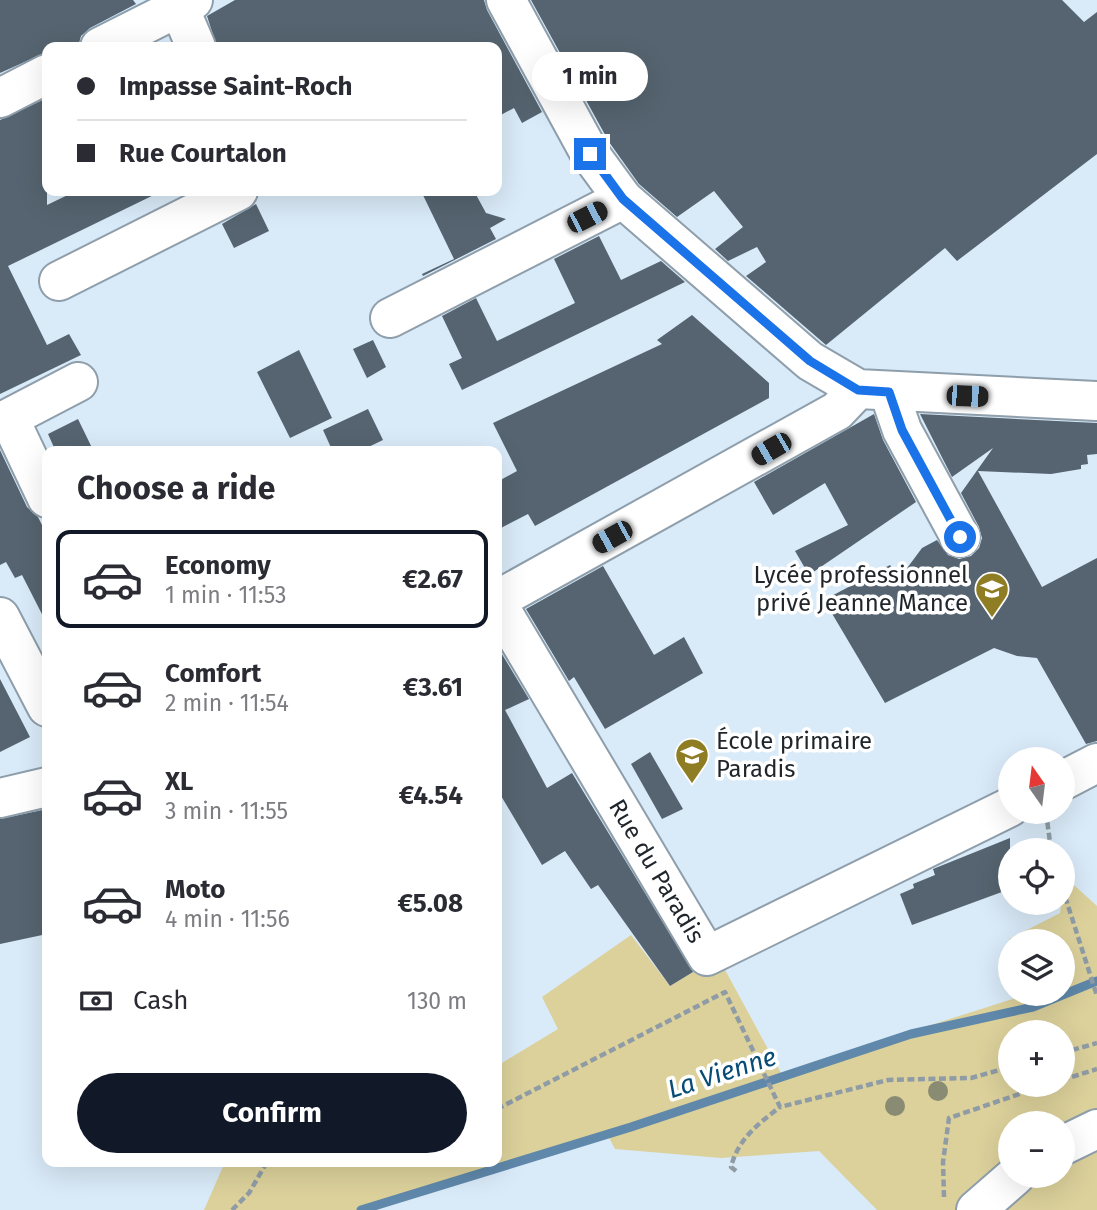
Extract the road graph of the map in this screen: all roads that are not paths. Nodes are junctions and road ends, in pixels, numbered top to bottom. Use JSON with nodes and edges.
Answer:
{"nodes":[{"id":1,"x":506,"y":0,"type":"edge"},
{"id":2,"x":186,"y":4,"type":"edge"},
{"id":3,"x":110,"y":42,"type":"edge"},
{"id":4,"x":195,"y":42,"type":"edge"},
{"id":5,"x":511,"y":44,"type":"edge"},
{"id":6,"x":42,"y":77,"type":"edge"},
{"id":7,"x":0,"y":98,"type":"edge"},
{"id":8,"x":228,"y":196,"type":"edge"},
{"id":9,"x":623,"y":199,"type":"junction"},
{"id":10,"x":59,"y":281,"type":"dead end"},
{"id":11,"x":390,"y":318,"type":"dead end"},
{"id":12,"x":78,"y":382,"type":"dead end"},
{"id":13,"x":874,"y":391,"type":"junction"},
{"id":14,"x":1097,"y":401,"type":"edge"},
{"id":15,"x":42,"y":487,"type":"edge"},
{"id":16,"x":960,"y":537,"type":"dead end"},
{"id":17,"x":502,"y":599,"type":"edge"},
{"id":18,"x":502,"y":610,"type":"edge"},
{"id":19,"x":0,"y":617,"type":"edge"},
{"id":20,"x":42,"y":697,"type":"edge"},
{"id":21,"x":1097,"y":763,"type":"edge"},
{"id":22,"x":1075,"y":774,"type":"edge"},
{"id":23,"x":42,"y":788,"type":"edge"},
{"id":24,"x":0,"y":798,"type":"edge"},
{"id":25,"x":998,"y":813,"type":"edge"},
{"id":26,"x":1097,"y":1129,"type":"edge"},
{"id":27,"x":1075,"y":1140,"type":"edge"},
{"id":28,"x":998,"y":1186,"type":"edge"},
{"id":29,"x":960,"y":1207,"type":"edge"}],
"edges":[{"from":1,"to":5,"type":"street"},
{"from":2,"to":3,"type":"street"},
{"from":2,"to":4,"type":"street"},
{"from":5,"to":9,"type":"street"},
{"from":6,"to":7,"type":"street"},
{"from":8,"to":10,"type":"street"},
{"from":9,"to":11,"type":"street"},
{"from":9,"to":13,"type":"street"},
{"from":12,"to":15,"type":"street"},
{"from":13,"to":14,"type":"street"},
{"from":13,"to":16,"type":"street"},
{"from":13,"to":17,"type":"street"},
{"from":18,"to":25,"type":"street","name":"Rue du Paradis"},
{"from":19,"to":20,"type":"street"},
{"from":21,"to":22,"type":"street"},
{"from":23,"to":24,"type":"street"},
{"from":26,"to":27,"type":"street"},
{"from":28,"to":29,"type":"street"}]}
